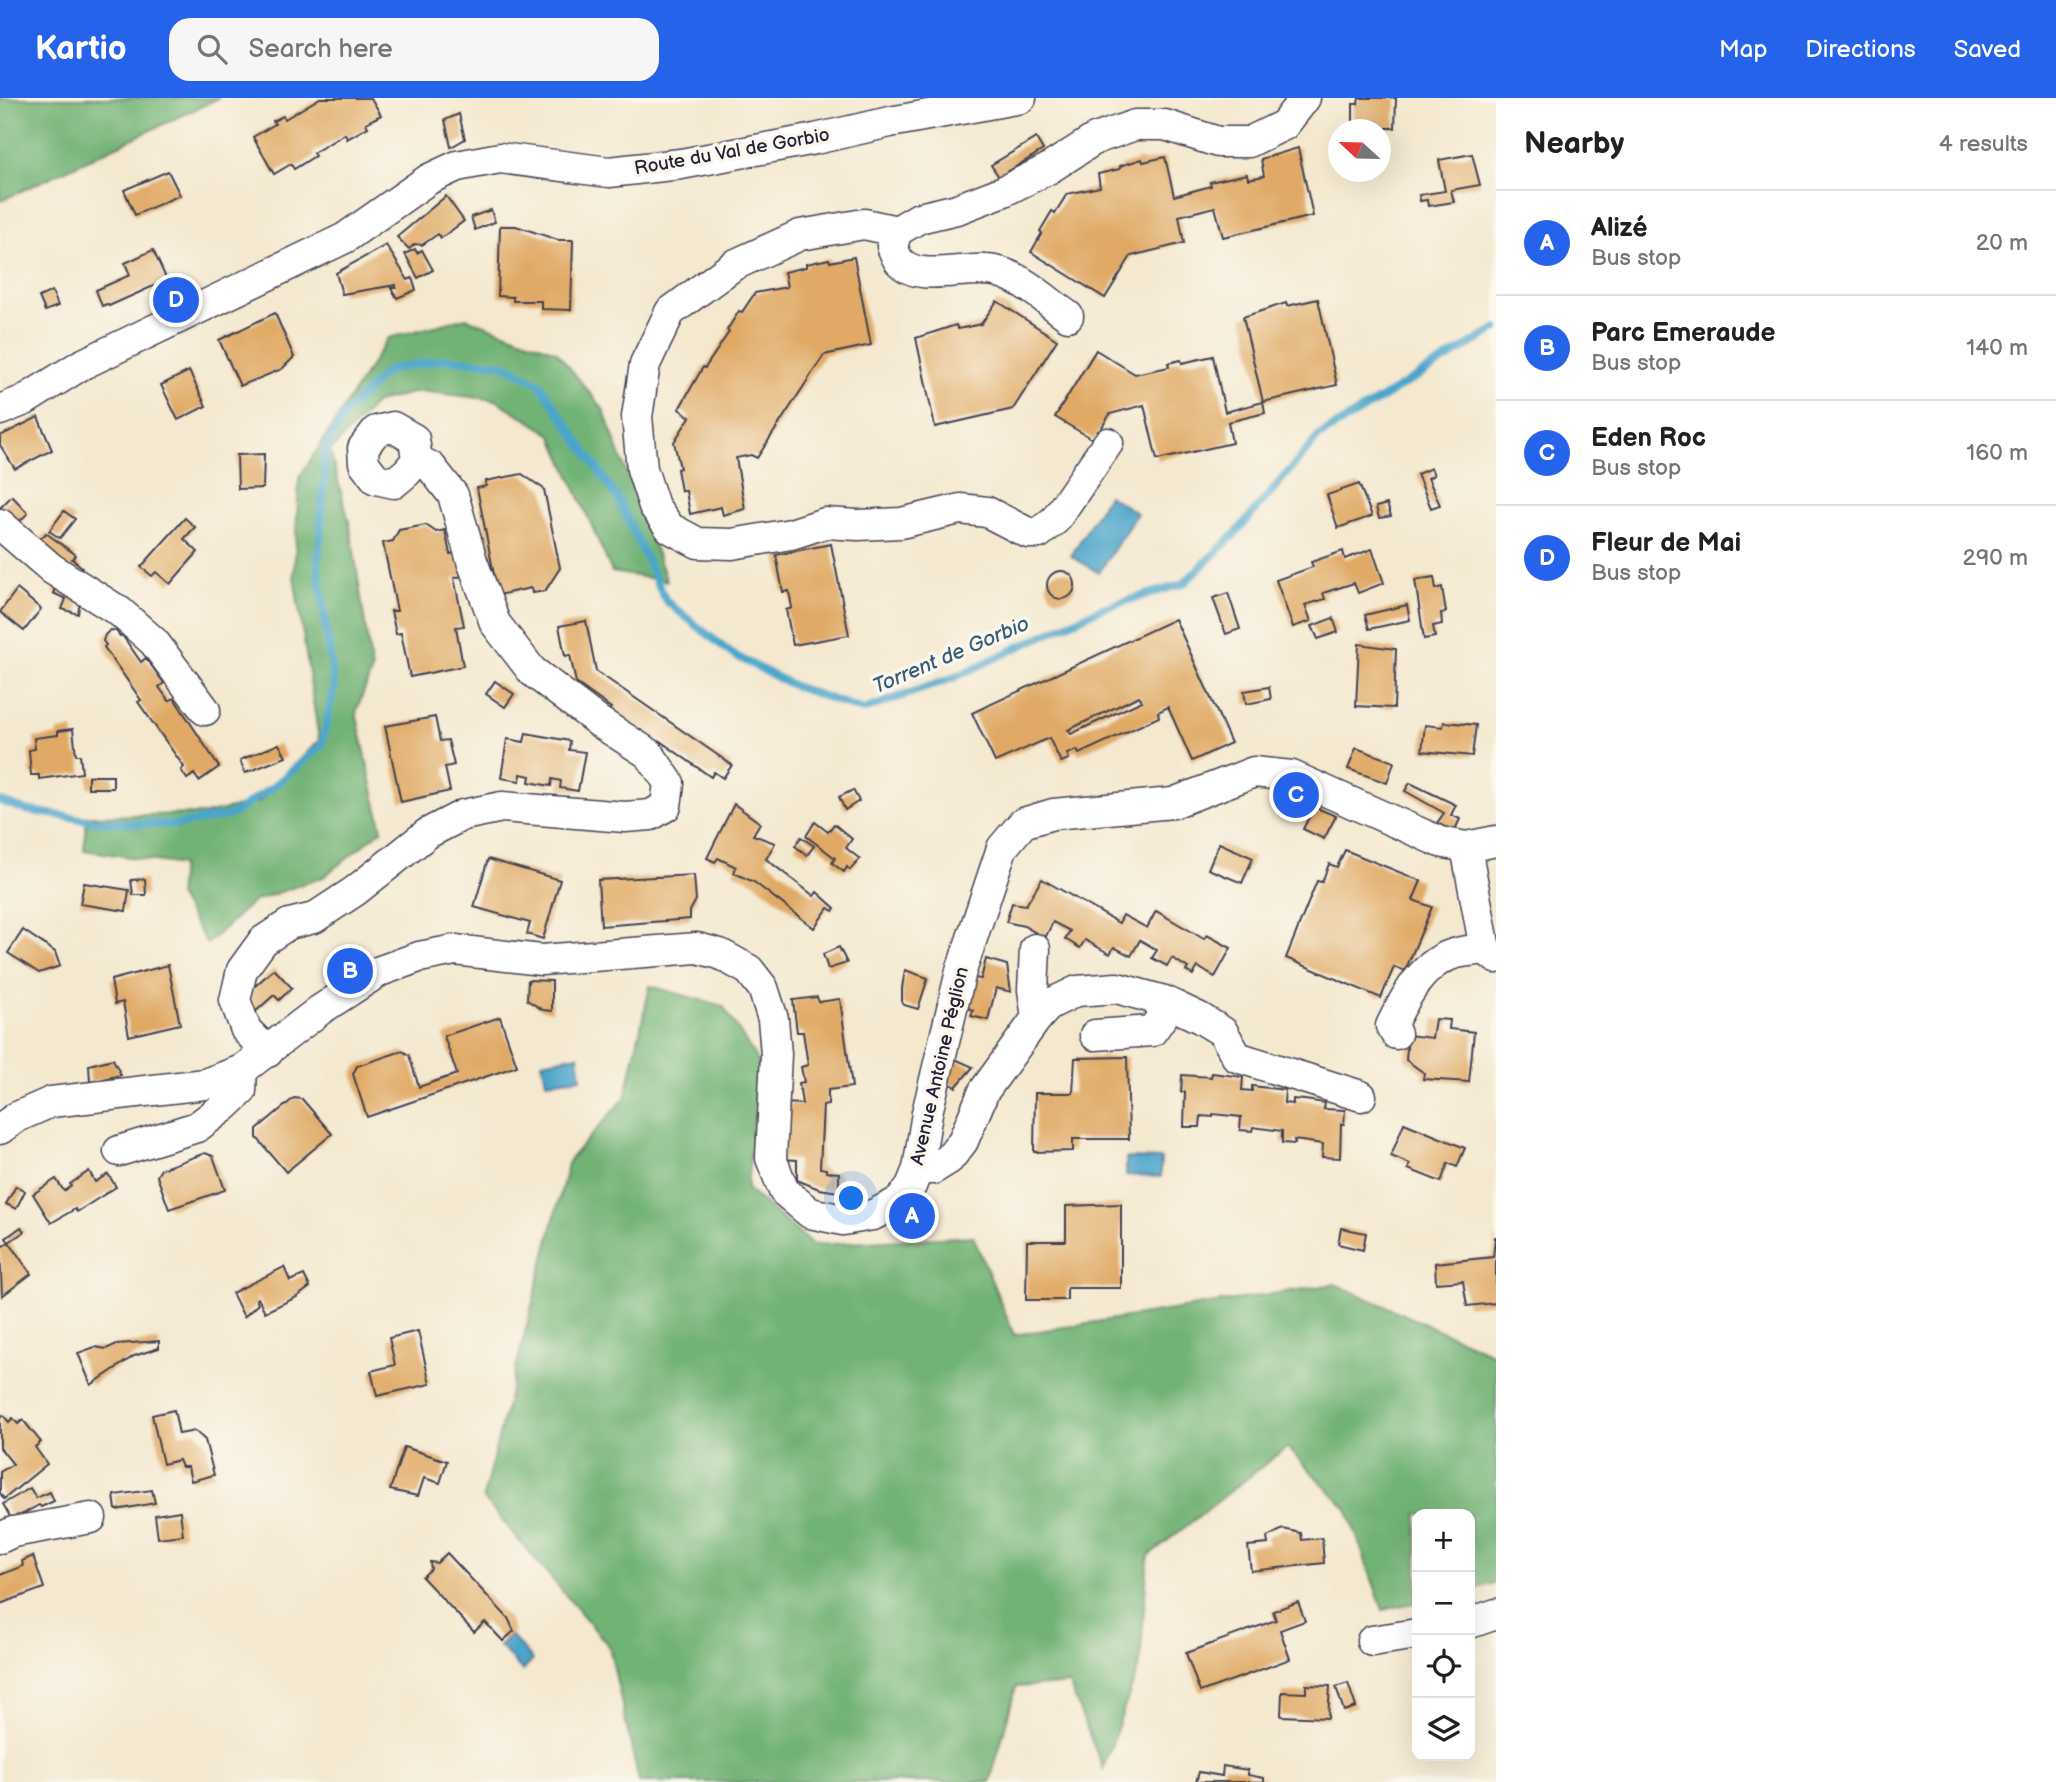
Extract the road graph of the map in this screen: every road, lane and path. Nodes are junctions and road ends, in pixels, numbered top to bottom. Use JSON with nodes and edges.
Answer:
{"nodes":[{"id":1,"x":1021,"y":98,"type":"edge"},
{"id":2,"x":1305,"y":98,"type":"edge"},
{"id":3,"x":897,"y":231,"type":"junction"},
{"id":4,"x":1068,"y":316,"type":"dead end"},
{"id":5,"x":0,"y":410,"type":"edge"},
{"id":6,"x":1108,"y":443,"type":"dead end"},
{"id":7,"x":417,"y":460,"type":"dead end"},
{"id":8,"x":0,"y":524,"type":"edge"},
{"id":9,"x":205,"y":710,"type":"dead end"},
{"id":10,"x":1496,"y":841,"type":"edge"},
{"id":11,"x":1466,"y":847,"type":"junction"},
{"id":12,"x":1035,"y":949,"type":"dead end"},
{"id":13,"x":1491,"y":953,"type":"edge"},
{"id":14,"x":1164,"y":1001,"type":"junction"},
{"id":15,"x":1037,"y":1018,"type":"junction"},
{"id":16,"x":1396,"y":1034,"type":"dead end"},
{"id":17,"x":1095,"y":1035,"type":"dead end"},
{"id":18,"x":268,"y":1052,"type":"junction"},
{"id":19,"x":242,"y":1070,"type":"junction"},
{"id":20,"x":1361,"y":1096,"type":"dead end"},
{"id":21,"x":0,"y":1129,"type":"edge"},
{"id":22,"x":119,"y":1151,"type":"dead end"},
{"id":23,"x":918,"y":1169,"type":"junction"},
{"id":24,"x":91,"y":1518,"type":"dead end"},
{"id":25,"x":0,"y":1538,"type":"edge"},
{"id":26,"x":1496,"y":1614,"type":"edge"},
{"id":27,"x":1475,"y":1621,"type":"edge"},
{"id":28,"x":1412,"y":1635,"type":"edge"},
{"id":29,"x":1372,"y":1641,"type":"dead end"}],
"edges":[{"from":1,"to":5,"type":"street","name":"Route du Val de Gorbio"},
{"from":2,"to":3,"type":"street"},
{"from":3,"to":4,"type":"street"},
{"from":3,"to":6,"type":"street"},
{"from":7,"to":18,"type":"street"},
{"from":8,"to":9,"type":"street"},
{"from":10,"to":11,"type":"street","name":"Avenue Antoine Péglion"},
{"from":11,"to":13,"type":"street"},
{"from":11,"to":23,"type":"street","name":"Avenue Antoine Péglion"},
{"from":12,"to":15,"type":"street"},
{"from":13,"to":16,"type":"street"},
{"from":14,"to":15,"type":"street"},
{"from":14,"to":17,"type":"street"},
{"from":14,"to":20,"type":"street"},
{"from":15,"to":23,"type":"street"},
{"from":18,"to":19,"type":"street","name":"Avenue Antoine Péglion"},
{"from":18,"to":23,"type":"street","name":"Avenue Antoine Péglion"},
{"from":19,"to":21,"type":"street","name":"Avenue Antoine Péglion"},
{"from":19,"to":22,"type":"street"},
{"from":24,"to":25,"type":"street"},
{"from":26,"to":27,"type":"street"},
{"from":28,"to":29,"type":"street"}]}
